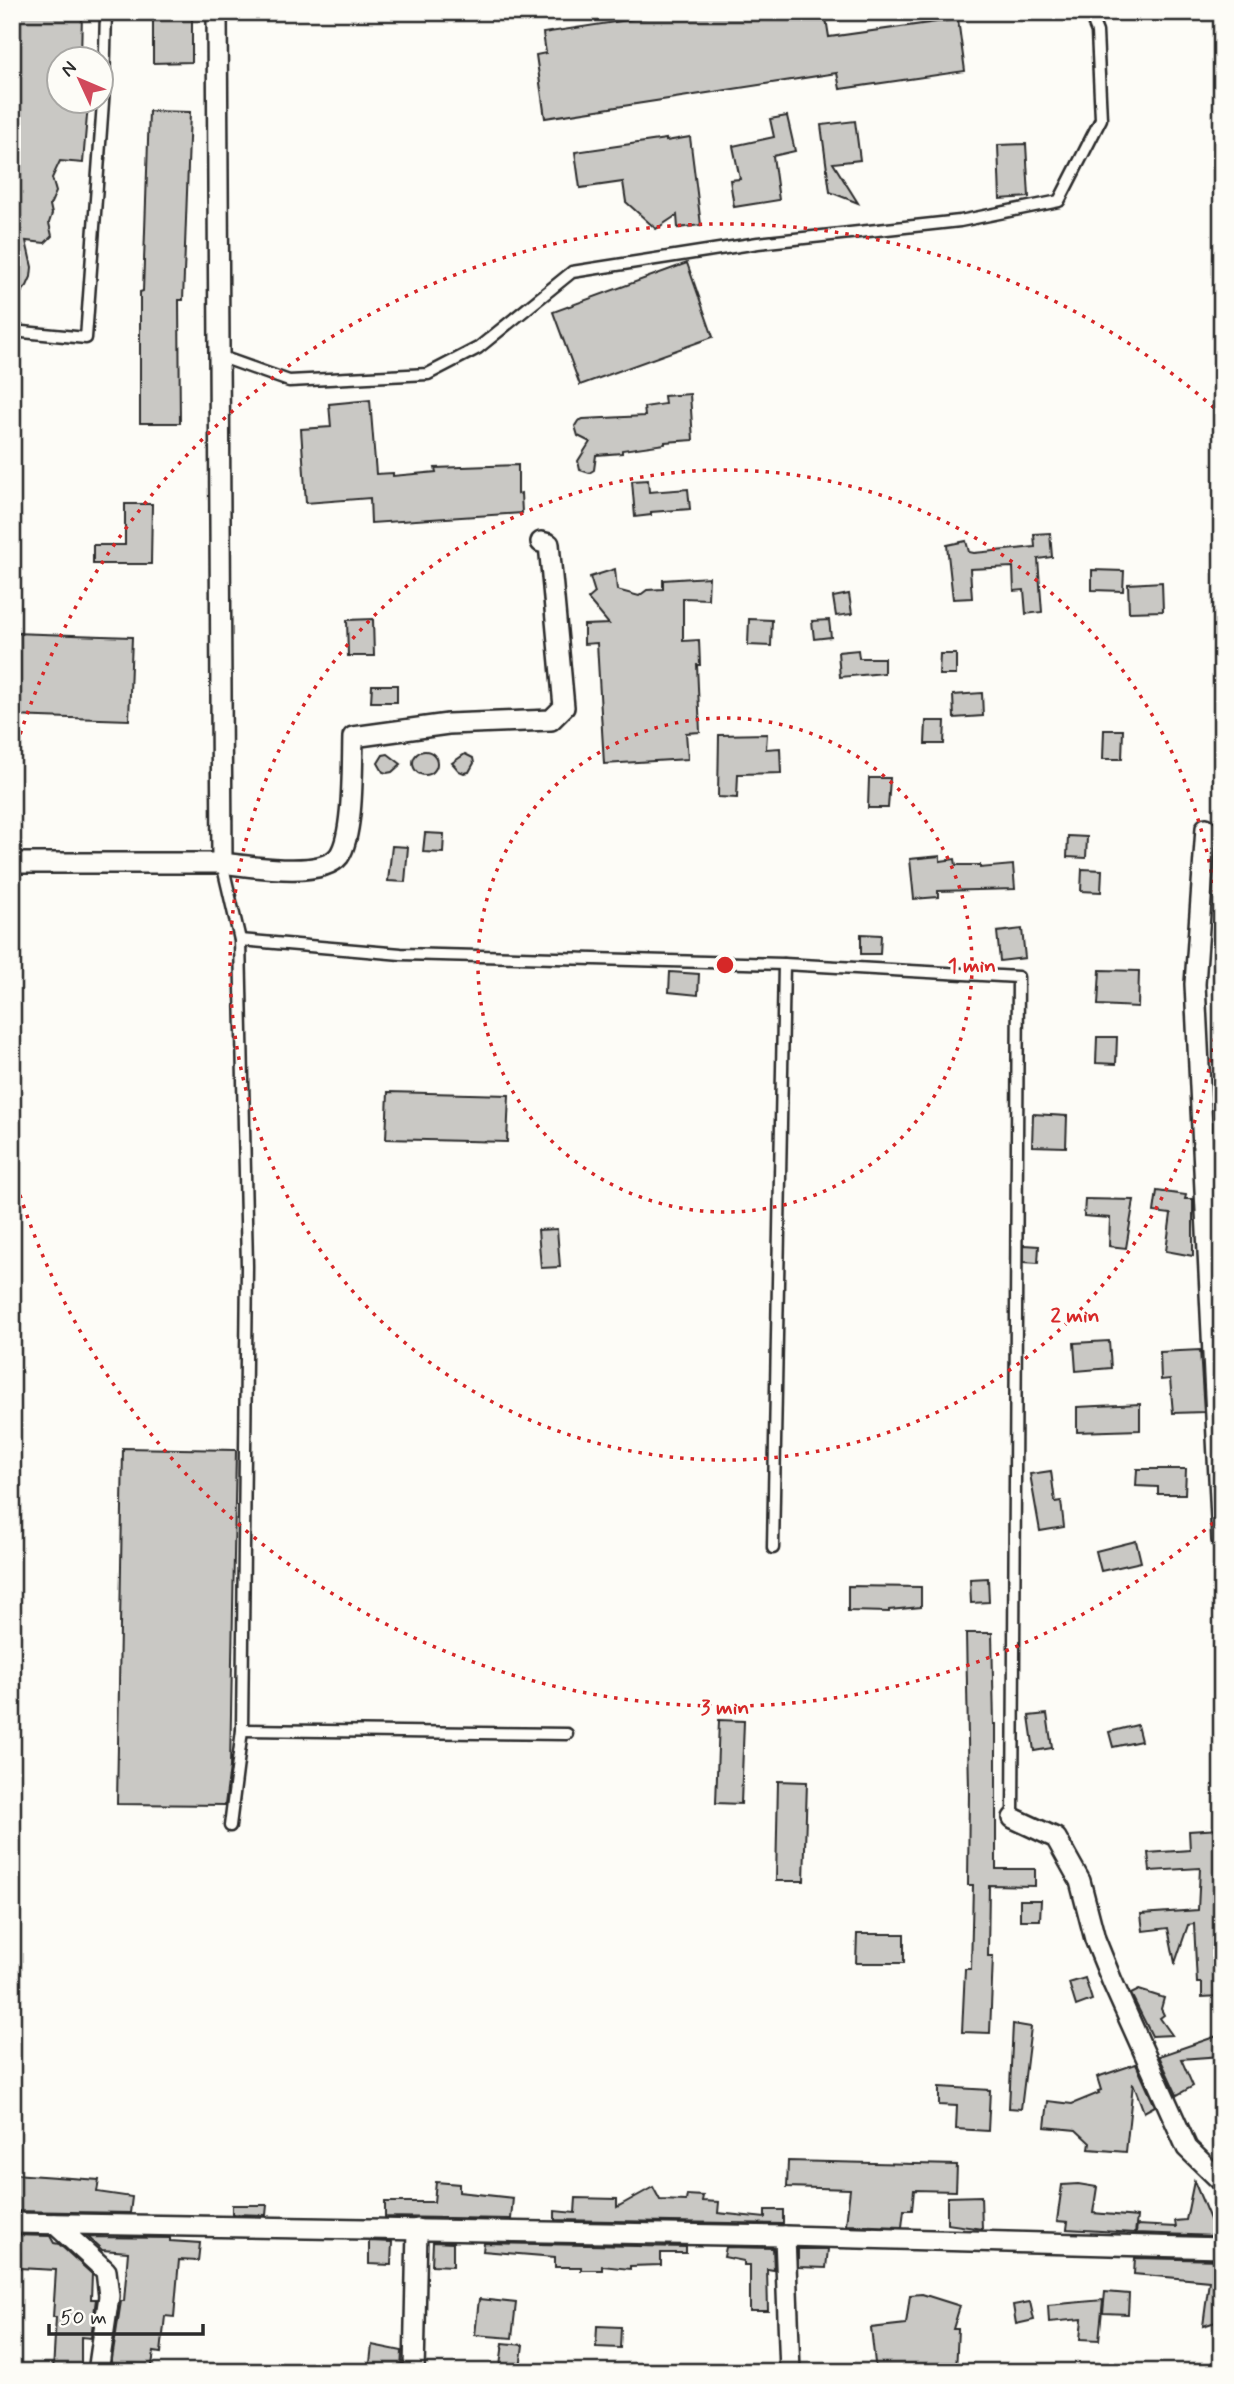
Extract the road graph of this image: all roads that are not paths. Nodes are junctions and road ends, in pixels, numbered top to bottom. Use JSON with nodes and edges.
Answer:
{"nodes":[{"id":1,"x":106,"y":12,"type":"edge"},
{"id":2,"x":217,"y":12,"type":"edge"},
{"id":3,"x":1089,"y":12,"type":"edge"},
{"id":4,"x":12,"y":331,"type":"edge"},
{"id":5,"x":219,"y":356,"type":"junction"},
{"id":6,"x":541,"y":542,"type":"dead end"},
{"id":7,"x":1206,"y":828,"type":"dead end"},
{"id":8,"x":12,"y":863,"type":"edge"},
{"id":9,"x":222,"y":863,"type":"junction"},
{"id":10,"x":240,"y":940,"type":"junction"},
{"id":11,"x":784,"y":964,"type":"junction"},
{"id":12,"x":1222,"y":1540,"type":"edge"},
{"id":13,"x":773,"y":1548,"type":"dead end"},
{"id":14,"x":242,"y":1730,"type":"junction"},
{"id":15,"x":567,"y":1734,"type":"dead end"},
{"id":16,"x":1013,"y":1818,"type":"joint"},
{"id":17,"x":230,"y":1826,"type":"dead end"},
{"id":18,"x":1222,"y":2182,"type":"edge"},
{"id":19,"x":12,"y":2223,"type":"edge"},
{"id":20,"x":55,"y":2224,"type":"junction"},
{"id":21,"x":417,"y":2229,"type":"junction"},
{"id":22,"x":785,"y":2236,"type":"junction"},
{"id":23,"x":1222,"y":2248,"type":"edge"},
{"id":24,"x":98,"y":2372,"type":"edge"},
{"id":25,"x":414,"y":2372,"type":"edge"},
{"id":26,"x":790,"y":2372,"type":"edge"}],
"edges":[{"from":1,"to":4,"type":"lane"},
{"from":2,"to":5,"type":"street"},
{"from":3,"to":5,"type":"lane"},
{"from":5,"to":9,"type":"street"},
{"from":6,"to":9,"type":"street"},
{"from":7,"to":12,"type":"street"},
{"from":8,"to":9,"type":"street"},
{"from":9,"to":10,"type":"lane"},
{"from":10,"to":11,"type":"lane"},
{"from":10,"to":14,"type":"lane"},
{"from":11,"to":13,"type":"lane"},
{"from":11,"to":16,"type":"lane"},
{"from":14,"to":15,"type":"lane"},
{"from":14,"to":17,"type":"lane"},
{"from":16,"to":18,"type":"street"},
{"from":19,"to":20,"type":"street"},
{"from":20,"to":21,"type":"street"},
{"from":20,"to":24,"type":"street"},
{"from":21,"to":22,"type":"street"},
{"from":21,"to":25,"type":"street"},
{"from":22,"to":23,"type":"street"},
{"from":22,"to":26,"type":"street"}]}
